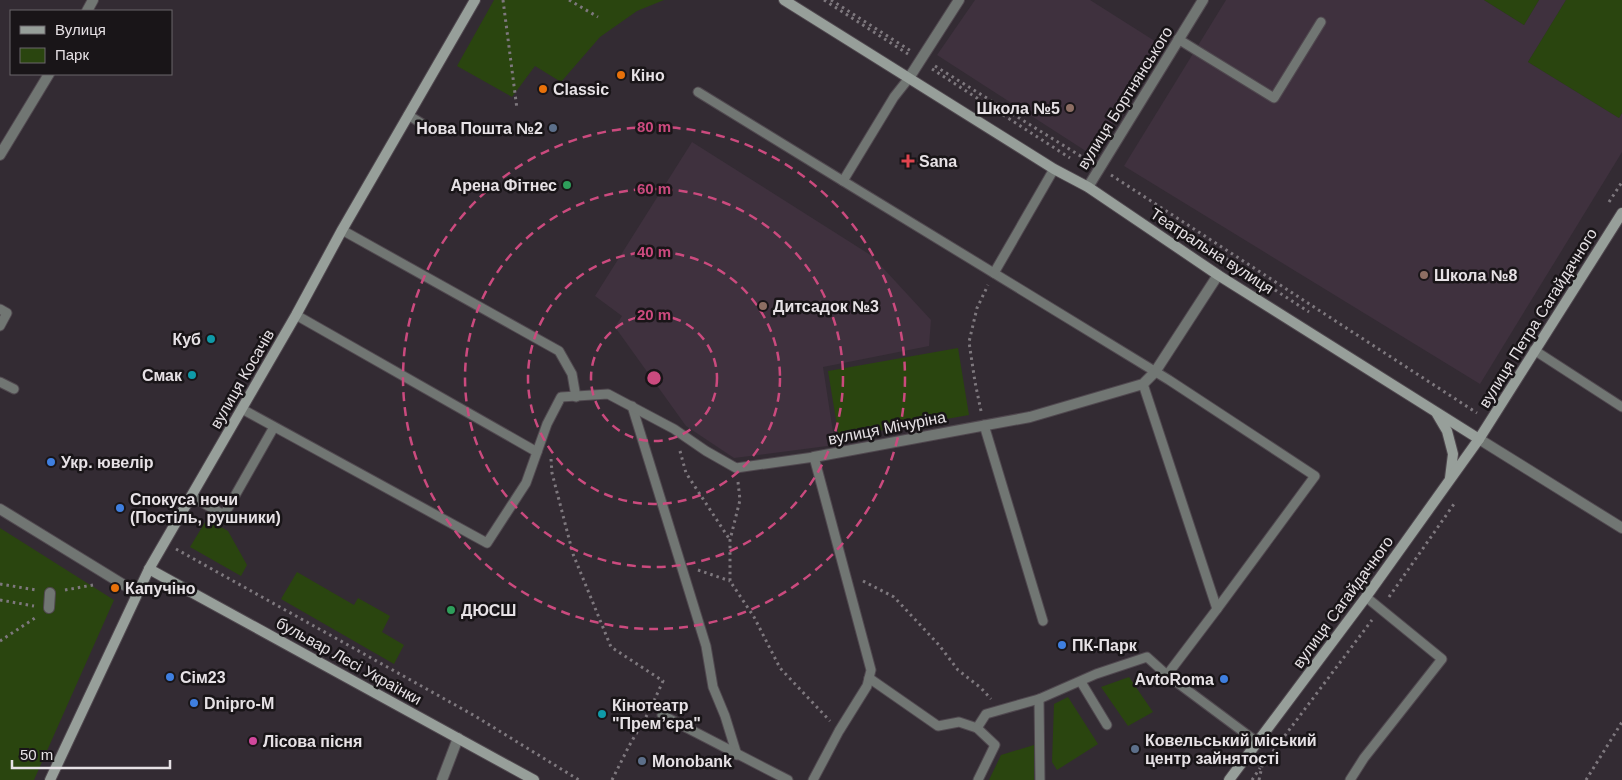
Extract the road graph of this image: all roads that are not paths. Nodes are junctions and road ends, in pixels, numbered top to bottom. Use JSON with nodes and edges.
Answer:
{"nodes":[{"id":1,"x":475,"y":0,"type":"edge"},
{"id":2,"x":784,"y":0,"type":"edge"},
{"id":3,"x":960,"y":0,"type":"edge"},
{"id":4,"x":1203,"y":0,"type":"edge"},
{"id":5,"x":1321,"y":22,"type":"dead end"},
{"id":6,"x":1178,"y":39,"type":"junction"},
{"id":7,"x":48,"y":75,"type":"edge"},
{"id":8,"x":909,"y":78,"type":"junction"},
{"id":9,"x":698,"y":92,"type":"dead end"},
{"id":10,"x":408,"y":115,"type":"junction"},
{"id":11,"x":434,"y":131,"type":"dead end"},
{"id":12,"x":0,"y":155,"type":"edge"},
{"id":13,"x":1054,"y":169,"type":"junction"},
{"id":14,"x":843,"y":181,"type":"junction"},
{"id":15,"x":1088,"y":187,"type":"junction"},
{"id":16,"x":1622,"y":212,"type":"edge"},
{"id":17,"x":342,"y":230,"type":"junction"},
{"id":18,"x":994,"y":273,"type":"junction"},
{"id":19,"x":1218,"y":275,"type":"junction"},
{"id":20,"x":0,"y":309,"type":"edge"},
{"id":21,"x":296,"y":315,"type":"junction"},
{"id":22,"x":0,"y":326,"type":"edge"},
{"id":23,"x":1534,"y":350,"type":"junction"},
{"id":24,"x":1155,"y":372,"type":"junction"},
{"id":25,"x":0,"y":382,"type":"edge"},
{"id":26,"x":1143,"y":384,"type":"junction"},
{"id":27,"x":14,"y":389,"type":"dead end"},
{"id":28,"x":576,"y":397,"type":"junction"},
{"id":29,"x":632,"y":406,"type":"junction"},
{"id":30,"x":1622,"y":407,"type":"edge"},
{"id":31,"x":242,"y":409,"type":"junction"},
{"id":32,"x":1437,"y":413,"type":"junction"},
{"id":33,"x":984,"y":425,"type":"junction"},
{"id":34,"x":274,"y":427,"type":"junction"},
{"id":35,"x":1479,"y":439,"type":"junction"},
{"id":36,"x":537,"y":452,"type":"junction"},
{"id":37,"x":814,"y":457,"type":"junction"},
{"id":38,"x":1450,"y":480,"type":"junction"},
{"id":39,"x":191,"y":496,"type":"junction"},
{"id":40,"x":0,"y":509,"type":"edge"},
{"id":41,"x":1622,"y":528,"type":"edge"},
{"id":42,"x":149,"y":569,"type":"junction"},
{"id":43,"x":50,"y":593,"type":"dead end"},
{"id":44,"x":137,"y":594,"type":"junction"},
{"id":45,"x":1366,"y":597,"type":"junction"},
{"id":46,"x":49,"y":608,"type":"road end"},
{"id":47,"x":1217,"y":609,"type":"junction"},
{"id":48,"x":1043,"y":621,"type":"dead end"},
{"id":49,"x":1167,"y":675,"type":"junction"},
{"id":50,"x":869,"y":678,"type":"junction"},
{"id":51,"x":1081,"y":682,"type":"junction"},
{"id":52,"x":1039,"y":700,"type":"junction"},
{"id":53,"x":662,"y":715,"type":"dead end"},
{"id":54,"x":1107,"y":725,"type":"dead end"},
{"id":55,"x":977,"y":728,"type":"junction"},
{"id":56,"x":458,"y":738,"type":"junction"},
{"id":57,"x":1257,"y":742,"type":"junction"},
{"id":58,"x":737,"y":755,"type":"junction"},
{"id":59,"x":50,"y":780,"type":"edge"},
{"id":60,"x":442,"y":780,"type":"edge"},
{"id":61,"x":534,"y":780,"type":"edge"},
{"id":62,"x":788,"y":780,"type":"edge"},
{"id":63,"x":813,"y":780,"type":"edge"},
{"id":64,"x":978,"y":780,"type":"edge"},
{"id":65,"x":1040,"y":780,"type":"edge"},
{"id":66,"x":1229,"y":780,"type":"edge"},
{"id":67,"x":1350,"y":780,"type":"edge"}],
"edges":[{"from":1,"to":10,"type":"street","name":"вулиця Косачів"},
{"from":2,"to":8,"type":"street","name":"Театральна вулиця"},
{"from":3,"to":8,"type":"street"},
{"from":4,"to":6,"type":"street","name":"вулиця Бортнянського"},
{"from":5,"to":6,"type":"lane"},
{"from":6,"to":15,"type":"street","name":"вулиця Бортнянського"},
{"from":7,"to":12,"type":"street"},
{"from":8,"to":13,"type":"street","name":"Театральна вулиця"},
{"from":8,"to":14,"type":"lane"},
{"from":9,"to":14,"type":"lane"},
{"from":10,"to":11,"type":"lane"},
{"from":10,"to":17,"type":"street","name":"вулиця Косачів"},
{"from":13,"to":15,"type":"street","name":"Театральна вулиця"},
{"from":13,"to":18,"type":"lane"},
{"from":14,"to":18,"type":"lane"},
{"from":15,"to":19,"type":"street","name":"Театральна вулиця"},
{"from":16,"to":23,"type":"street","name":"вулиця Петра Сагайдачного"},
{"from":17,"to":21,"type":"street","name":"вулиця Косачів"},
{"from":17,"to":28,"type":"lane"},
{"from":18,"to":24,"type":"lane"},
{"from":19,"to":24,"type":"street","name":"вулиця Мічуріна"},
{"from":19,"to":32,"type":"street","name":"Театральна вулиця"},
{"from":20,"to":22,"type":"lane"},
{"from":21,"to":31,"type":"street","name":"вулиця Косачів"},
{"from":21,"to":36,"type":"lane"},
{"from":23,"to":30,"type":"lane"},
{"from":23,"to":35,"type":"street","name":"вулиця Петра Сагайдачного"},
{"from":24,"to":26,"type":"street","name":"вулиця Мічуріна"},
{"from":24,"to":47,"type":"lane"},
{"from":25,"to":27,"type":"lane"},
{"from":26,"to":33,"type":"street","name":"вулиця Мічуріна"},
{"from":26,"to":47,"type":"lane"},
{"from":28,"to":29,"type":"lane"},
{"from":28,"to":36,"type":"lane"},
{"from":29,"to":37,"type":"lane"},
{"from":29,"to":58,"type":"lane"},
{"from":31,"to":34,"type":"lane"},
{"from":31,"to":39,"type":"street","name":"вулиця Косачів"},
{"from":32,"to":35,"type":"street","name":"Театральна вулиця"},
{"from":32,"to":38,"type":"street"},
{"from":33,"to":37,"type":"street","name":"вулиця Мічуріна"},
{"from":33,"to":48,"type":"lane"},
{"from":34,"to":36,"type":"lane"},
{"from":34,"to":39,"type":"lane"},
{"from":35,"to":38,"type":"street","name":"вулиця Сагайдачного"},
{"from":35,"to":41,"type":"street","name":"Театральна вулиця"},
{"from":37,"to":50,"type":"lane","name":"вулиця Мічуріна"},
{"from":38,"to":45,"type":"street","name":"вулиця Сагайдачного"},
{"from":39,"to":42,"type":"street","name":"вулиця Косачів"},
{"from":40,"to":44,"type":"street"},
{"from":42,"to":44,"type":"street","name":"вулиця Косачів"},
{"from":42,"to":56,"type":"street","name":"бульвар Лесі Українки"},
{"from":43,"to":46,"type":"street"},
{"from":44,"to":59,"type":"street","name":"вулиця Косачів"},
{"from":45,"to":57,"type":"street","name":"вулиця Сагайдачного"},
{"from":45,"to":67,"type":"lane"},
{"from":47,"to":49,"type":"lane"},
{"from":49,"to":51,"type":"lane"},
{"from":49,"to":57,"type":"lane"},
{"from":50,"to":55,"type":"lane"},
{"from":50,"to":63,"type":"lane","name":"вулиця Мічуріна"},
{"from":51,"to":52,"type":"lane"},
{"from":51,"to":54,"type":"lane"},
{"from":52,"to":55,"type":"lane"},
{"from":52,"to":65,"type":"lane"},
{"from":53,"to":58,"type":"lane"},
{"from":55,"to":64,"type":"lane"},
{"from":56,"to":60,"type":"street"},
{"from":56,"to":61,"type":"street","name":"бульвар Лесі Українки"},
{"from":57,"to":66,"type":"street","name":"вулиця Сагайдачного"},
{"from":58,"to":62,"type":"lane"}]}
